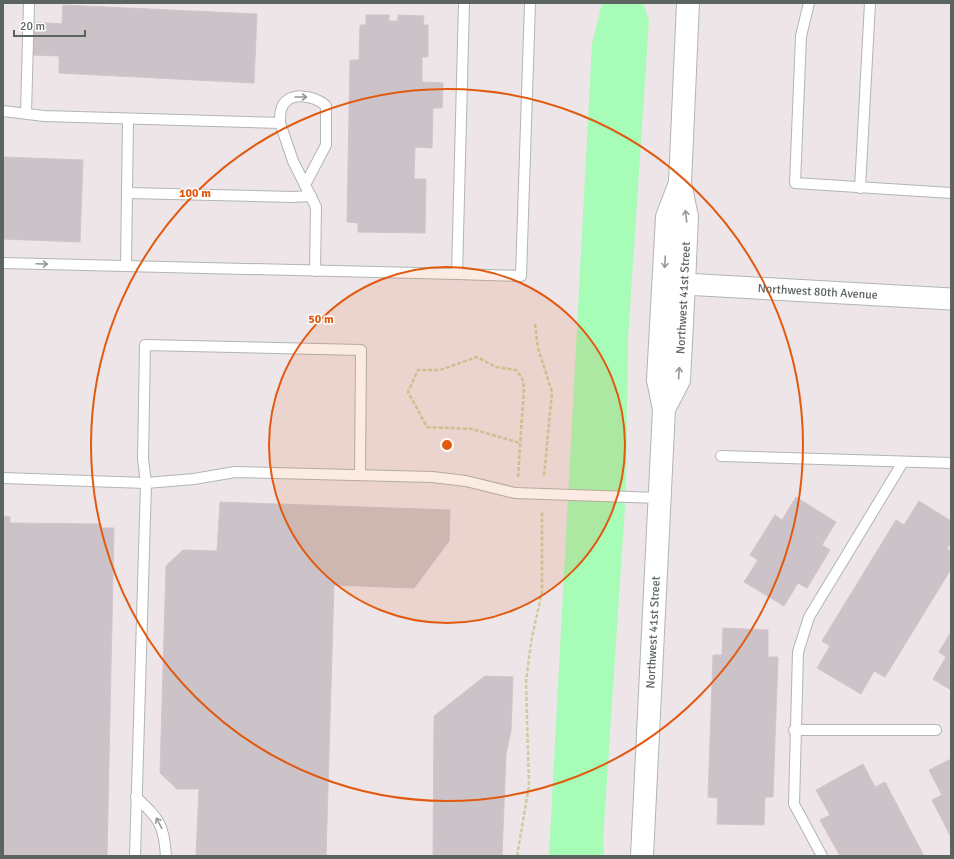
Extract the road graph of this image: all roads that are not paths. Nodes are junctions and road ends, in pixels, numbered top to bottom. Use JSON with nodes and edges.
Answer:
{"nodes":[{"id":1,"x":29,"y":3,"type":"edge"},
{"id":2,"x":464,"y":3,"type":"edge"},
{"id":3,"x":530,"y":3,"type":"edge"},
{"id":4,"x":688,"y":3,"type":"edge"},
{"id":5,"x":809,"y":3,"type":"edge"},
{"id":6,"x":870,"y":3,"type":"edge"},
{"id":7,"x":3,"y":111,"type":"edge"},
{"id":8,"x":26,"y":113,"type":"junction"},
{"id":9,"x":128,"y":119,"type":"junction"},
{"id":10,"x":280,"y":123,"type":"junction"},
{"id":11,"x":680,"y":184,"type":"junction"},
{"id":12,"x":305,"y":185,"type":"junction"},
{"id":13,"x":860,"y":188,"type":"junction"},
{"id":14,"x":951,"y":193,"type":"edge"},
{"id":15,"x":128,"y":194,"type":"junction"},
{"id":16,"x":311,"y":196,"type":"junction"},
{"id":17,"x":3,"y":263,"type":"edge"},
{"id":18,"x":126,"y":266,"type":"junction"},
{"id":19,"x":315,"y":271,"type":"junction"},
{"id":20,"x":457,"y":274,"type":"junction"},
{"id":21,"x":684,"y":284,"type":"junction"},
{"id":22,"x":951,"y":299,"type":"edge"},
{"id":23,"x":664,"y":409,"type":"junction"},
{"id":24,"x":721,"y":456,"type":"dead end"},
{"id":25,"x":903,"y":462,"type":"junction"},
{"id":26,"x":951,"y":463,"type":"edge"},
{"id":27,"x":360,"y":475,"type":"junction"},
{"id":28,"x":3,"y":478,"type":"edge"},
{"id":29,"x":146,"y":483,"type":"junction"},
{"id":30,"x":651,"y":497,"type":"junction"},
{"id":31,"x":794,"y":730,"type":"junction"},
{"id":32,"x":936,"y":730,"type":"dead end"},
{"id":33,"x":136,"y":797,"type":"junction"},
{"id":34,"x":135,"y":856,"type":"edge"},
{"id":35,"x":166,"y":856,"type":"edge"},
{"id":36,"x":642,"y":856,"type":"edge"},
{"id":37,"x":822,"y":856,"type":"edge"}],
"edges":[{"from":1,"to":8,"type":"lane"},
{"from":2,"to":20,"type":"lane"},
{"from":3,"to":20,"type":"lane"},
{"from":4,"to":11,"type":"street","name":"Northwest 41st Street"},
{"from":5,"to":13,"type":"lane"},
{"from":6,"to":13,"type":"lane"},
{"from":7,"to":8,"type":"lane"},
{"from":8,"to":9,"type":"lane"},
{"from":9,"to":10,"type":"lane"},
{"from":9,"to":15,"type":"lane"},
{"from":10,"to":12,"type":"lane"},
{"from":10,"to":12,"type":"lane","one_way":true},
{"from":21,"to":11,"type":"street","name":"Northwest 41st Street","one_way":true},
{"from":11,"to":23,"type":"street","name":"Northwest 41st Street","one_way":true},
{"from":12,"to":16,"type":"lane"},
{"from":13,"to":14,"type":"lane"},
{"from":15,"to":16,"type":"lane"},
{"from":15,"to":18,"type":"lane"},
{"from":16,"to":19,"type":"lane"},
{"from":17,"to":18,"type":"lane","one_way":true},
{"from":18,"to":19,"type":"lane"},
{"from":19,"to":20,"type":"lane"},
{"from":21,"to":22,"type":"street","name":"Northwest 80th Avenue"},
{"from":23,"to":21,"type":"street","name":"Northwest 41st Street","one_way":true},
{"from":23,"to":30,"type":"street","name":"Northwest 41st Street"},
{"from":24,"to":25,"type":"lane"},
{"from":25,"to":26,"type":"lane"},
{"from":25,"to":31,"type":"lane"},
{"from":27,"to":29,"type":"lane"},
{"from":27,"to":29,"type":"lane"},
{"from":27,"to":30,"type":"lane"},
{"from":28,"to":29,"type":"lane"},
{"from":29,"to":33,"type":"lane"},
{"from":30,"to":36,"type":"street","name":"Northwest 41st Street"},
{"from":31,"to":32,"type":"lane"},
{"from":31,"to":37,"type":"lane"},
{"from":33,"to":34,"type":"lane"},
{"from":35,"to":33,"type":"lane","one_way":true}]}
